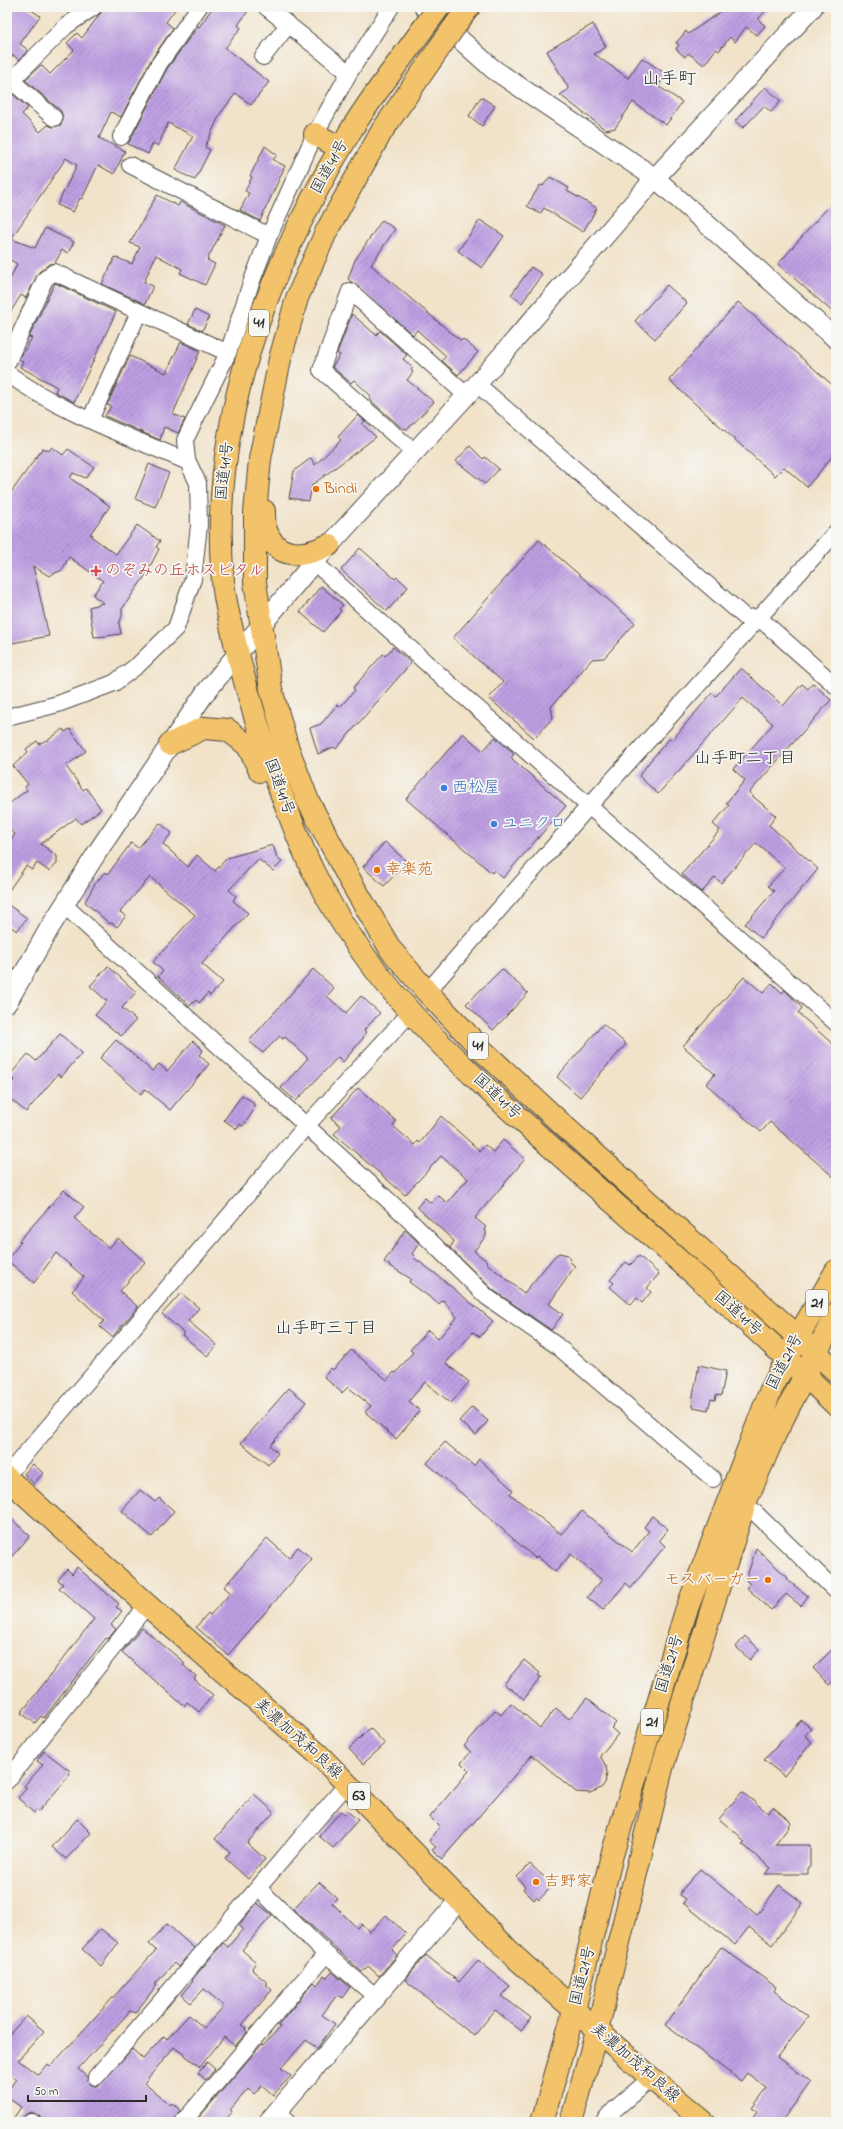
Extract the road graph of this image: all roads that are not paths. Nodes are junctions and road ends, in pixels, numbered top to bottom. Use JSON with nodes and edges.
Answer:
{"nodes":[{"id":1,"x":94,"y":7,"type":"edge"},
{"id":2,"x":199,"y":7,"type":"edge"},
{"id":3,"x":266,"y":7,"type":"edge"},
{"id":4,"x":391,"y":7,"type":"edge"},
{"id":5,"x":424,"y":7,"type":"edge"},
{"id":6,"x":439,"y":7,"type":"edge"},
{"id":7,"x":813,"y":7,"type":"edge"},
{"id":8,"x":465,"y":13,"type":"edge"},
{"id":9,"x":288,"y":25,"type":"junction"},
{"id":10,"x":263,"y":57,"type":"dead end"},
{"id":11,"x":349,"y":73,"type":"junction"},
{"id":12,"x":9,"y":83,"type":"edge"},
{"id":13,"x":54,"y":118,"type":"dead end"},
{"id":14,"x":315,"y":134,"type":"junction"},
{"id":15,"x":121,"y":137,"type":"dead end"},
{"id":16,"x":340,"y":148,"type":"junction"},
{"id":17,"x":130,"y":165,"type":"dead end"},
{"id":18,"x":655,"y":178,"type":"junction"},
{"id":19,"x":269,"y":236,"type":"junction"},
{"id":20,"x":139,"y":312,"type":"junction"},
{"id":21,"x":836,"y":339,"type":"edge"},
{"id":22,"x":11,"y":341,"type":"edge"},
{"id":23,"x":228,"y":354,"type":"junction"},
{"id":24,"x":7,"y":363,"type":"edge"},
{"id":25,"x":7,"y":373,"type":"edge"},
{"id":26,"x":472,"y":389,"type":"junction"},
{"id":27,"x":90,"y":420,"type":"junction"},
{"id":28,"x":264,"y":442,"type":"junction"},
{"id":29,"x":414,"y":452,"type":"junction"},
{"id":30,"x":188,"y":462,"type":"junction"},
{"id":31,"x":836,"y":532,"type":"edge"},
{"id":32,"x":329,"y":545,"type":"junction"},
{"id":33,"x":314,"y":562,"type":"junction"},
{"id":34,"x":758,"y":617,"type":"junction"},
{"id":35,"x":262,"y":624,"type":"junction"},
{"id":36,"x":238,"y":654,"type":"junction"},
{"id":37,"x":836,"y":686,"type":"edge"},
{"id":38,"x":7,"y":717,"type":"edge"},
{"id":39,"x":170,"y":744,"type":"junction"},
{"id":40,"x":589,"y":806,"type":"junction"},
{"id":41,"x":292,"y":820,"type":"junction"},
{"id":42,"x":64,"y":905,"type":"junction"},
{"id":43,"x":427,"y":992,"type":"junction"},
{"id":44,"x":7,"y":1003,"type":"edge"},
{"id":45,"x":411,"y":1012,"type":"junction"},
{"id":46,"x":836,"y":1023,"type":"edge"},
{"id":47,"x":307,"y":1125,"type":"junction"},
{"id":48,"x":836,"y":1271,"type":"edge"},
{"id":49,"x":836,"y":1314,"type":"edge"},
{"id":50,"x":798,"y":1335,"type":"junction"},
{"id":51,"x":815,"y":1352,"type":"junction"},
{"id":52,"x":786,"y":1358,"type":"junction"},
{"id":53,"x":836,"y":1371,"type":"edge"},
{"id":54,"x":804,"y":1375,"type":"junction"},
{"id":55,"x":836,"y":1405,"type":"edge"},
{"id":56,"x":7,"y":1476,"type":"edge"},
{"id":57,"x":713,"y":1479,"type":"dead end"},
{"id":58,"x":745,"y":1502,"type":"junction"},
{"id":59,"x":836,"y":1591,"type":"edge"},
{"id":60,"x":147,"y":1605,"type":"junction"},
{"id":61,"x":7,"y":1781,"type":"edge"},
{"id":62,"x":347,"y":1784,"type":"junction"},
{"id":63,"x":258,"y":1888,"type":"junction"},
{"id":64,"x":460,"y":1899,"type":"junction"},
{"id":65,"x":326,"y":1954,"type":"junction"},
{"id":66,"x":375,"y":1996,"type":"junction"},
{"id":67,"x":574,"y":2011,"type":"junction"},
{"id":68,"x":597,"y":2031,"type":"junction"},
{"id":69,"x":96,"y":2077,"type":"dead end"},
{"id":70,"x":651,"y":2078,"type":"junction"},
{"id":71,"x":277,"y":2119,"type":"edge"},
{"id":72,"x":183,"y":2122,"type":"edge"},
{"id":73,"x":542,"y":2122,"type":"edge"},
{"id":74,"x":570,"y":2122,"type":"edge"},
{"id":75,"x":604,"y":2122,"type":"edge"},
{"id":76,"x":704,"y":2122,"type":"edge"}],
"edges":[{"from":1,"to":12,"type":"street"},
{"from":2,"to":15,"type":"street"},
{"from":3,"to":9,"type":"street"},
{"from":4,"to":11,"type":"street"},
{"from":5,"to":18,"type":"street"},
{"from":6,"to":16,"type":"main road","name":"国道41号","number":"41","bridge":true},
{"from":7,"to":18,"type":"street"},
{"from":8,"to":28,"type":"main road","name":"国道41号","number":"41","bridge":true},
{"from":9,"to":10,"type":"street"},
{"from":9,"to":11,"type":"street"},
{"from":11,"to":14,"type":"street"},
{"from":12,"to":13,"type":"street"},
{"from":14,"to":16,"type":"main road"},
{"from":14,"to":19,"type":"street"},
{"from":16,"to":36,"type":"main road","name":"国道41号","number":"41"},
{"from":17,"to":19,"type":"street"},
{"from":18,"to":21,"type":"street"},
{"from":18,"to":26,"type":"street"},
{"from":19,"to":23,"type":"street"},
{"from":20,"to":22,"type":"street"},
{"from":20,"to":23,"type":"street"},
{"from":20,"to":27,"type":"street"},
{"from":22,"to":24,"type":"street"},
{"from":23,"to":30,"type":"street"},
{"from":25,"to":27,"type":"street"},
{"from":26,"to":29,"type":"street"},
{"from":26,"to":29,"type":"street"},
{"from":26,"to":34,"type":"street"},
{"from":27,"to":30,"type":"street"},
{"from":28,"to":32,"type":"main road"},
{"from":28,"to":35,"type":"main road","name":"国道41号","number":"41"},
{"from":29,"to":32,"type":"street"},
{"from":30,"to":38,"type":"street"},
{"from":31,"to":34,"type":"street"},
{"from":32,"to":33,"type":"street"},
{"from":33,"to":35,"type":"street"},
{"from":33,"to":40,"type":"street"},
{"from":34,"to":37,"type":"street"},
{"from":34,"to":40,"type":"street"},
{"from":35,"to":36,"type":"street"},
{"from":35,"to":43,"type":"main road","name":"国道41号","number":"41"},
{"from":36,"to":39,"type":"street"},
{"from":36,"to":41,"type":"main road","name":"国道41号","number":"41"},
{"from":39,"to":41,"type":"main road"},
{"from":39,"to":42,"type":"street"},
{"from":40,"to":43,"type":"street"},
{"from":40,"to":46,"type":"street"},
{"from":41,"to":45,"type":"main road","name":"国道41号","number":"41"},
{"from":42,"to":44,"type":"street"},
{"from":42,"to":47,"type":"street"},
{"from":43,"to":50,"type":"main road","name":"国道41号","number":"41"},
{"from":45,"to":47,"type":"street"},
{"from":45,"to":52,"type":"main road","name":"国道41号","number":"41"},
{"from":47,"to":56,"type":"street"},
{"from":47,"to":57,"type":"street"},
{"from":48,"to":50,"type":"main road","name":"国道21号","number":"21"},
{"from":49,"to":51,"type":"main road","name":"国道21号","number":"21"},
{"from":50,"to":51,"type":"main road","name":"国道41号","number":"41"},
{"from":50,"to":52,"type":"main road","name":"国道21号","number":"21"},
{"from":51,"to":53,"type":"main road","name":"国道41号","number":"41"},
{"from":51,"to":54,"type":"main road","name":"国道21号","number":"21"},
{"from":52,"to":54,"type":"main road","name":"国道41号","number":"41"},
{"from":52,"to":67,"type":"main road","name":"国道21号","number":"21"},
{"from":54,"to":55,"type":"main road","name":"国道41号","number":"41"},
{"from":54,"to":58,"type":"main road","name":"国道21号","number":"21"},
{"from":56,"to":60,"type":"main road","name":"美濃加茂和良線","number":"63"},
{"from":58,"to":59,"type":"street"},
{"from":58,"to":68,"type":"main road","name":"国道21号","number":"21"},
{"from":60,"to":61,"type":"street"},
{"from":60,"to":62,"type":"main road","name":"美濃加茂和良線","number":"63"},
{"from":62,"to":63,"type":"street"},
{"from":62,"to":64,"type":"main road","name":"美濃加茂和良線","number":"63"},
{"from":63,"to":65,"type":"street"},
{"from":63,"to":69,"type":"street"},
{"from":64,"to":66,"type":"street"},
{"from":64,"to":67,"type":"main road","name":"美濃加茂和良線","number":"63"},
{"from":65,"to":66,"type":"street"},
{"from":65,"to":72,"type":"street"},
{"from":66,"to":71,"type":"street"},
{"from":67,"to":68,"type":"main road","name":"美濃加茂和良線","number":"63"},
{"from":67,"to":73,"type":"main road","name":"国道21号","number":"21"},
{"from":68,"to":70,"type":"main road","name":"美濃加茂和良線","number":"63"},
{"from":68,"to":74,"type":"main road","name":"国道21号","number":"21"},
{"from":70,"to":75,"type":"street"},
{"from":70,"to":76,"type":"main road","name":"美濃加茂和良線","number":"63"}]}
